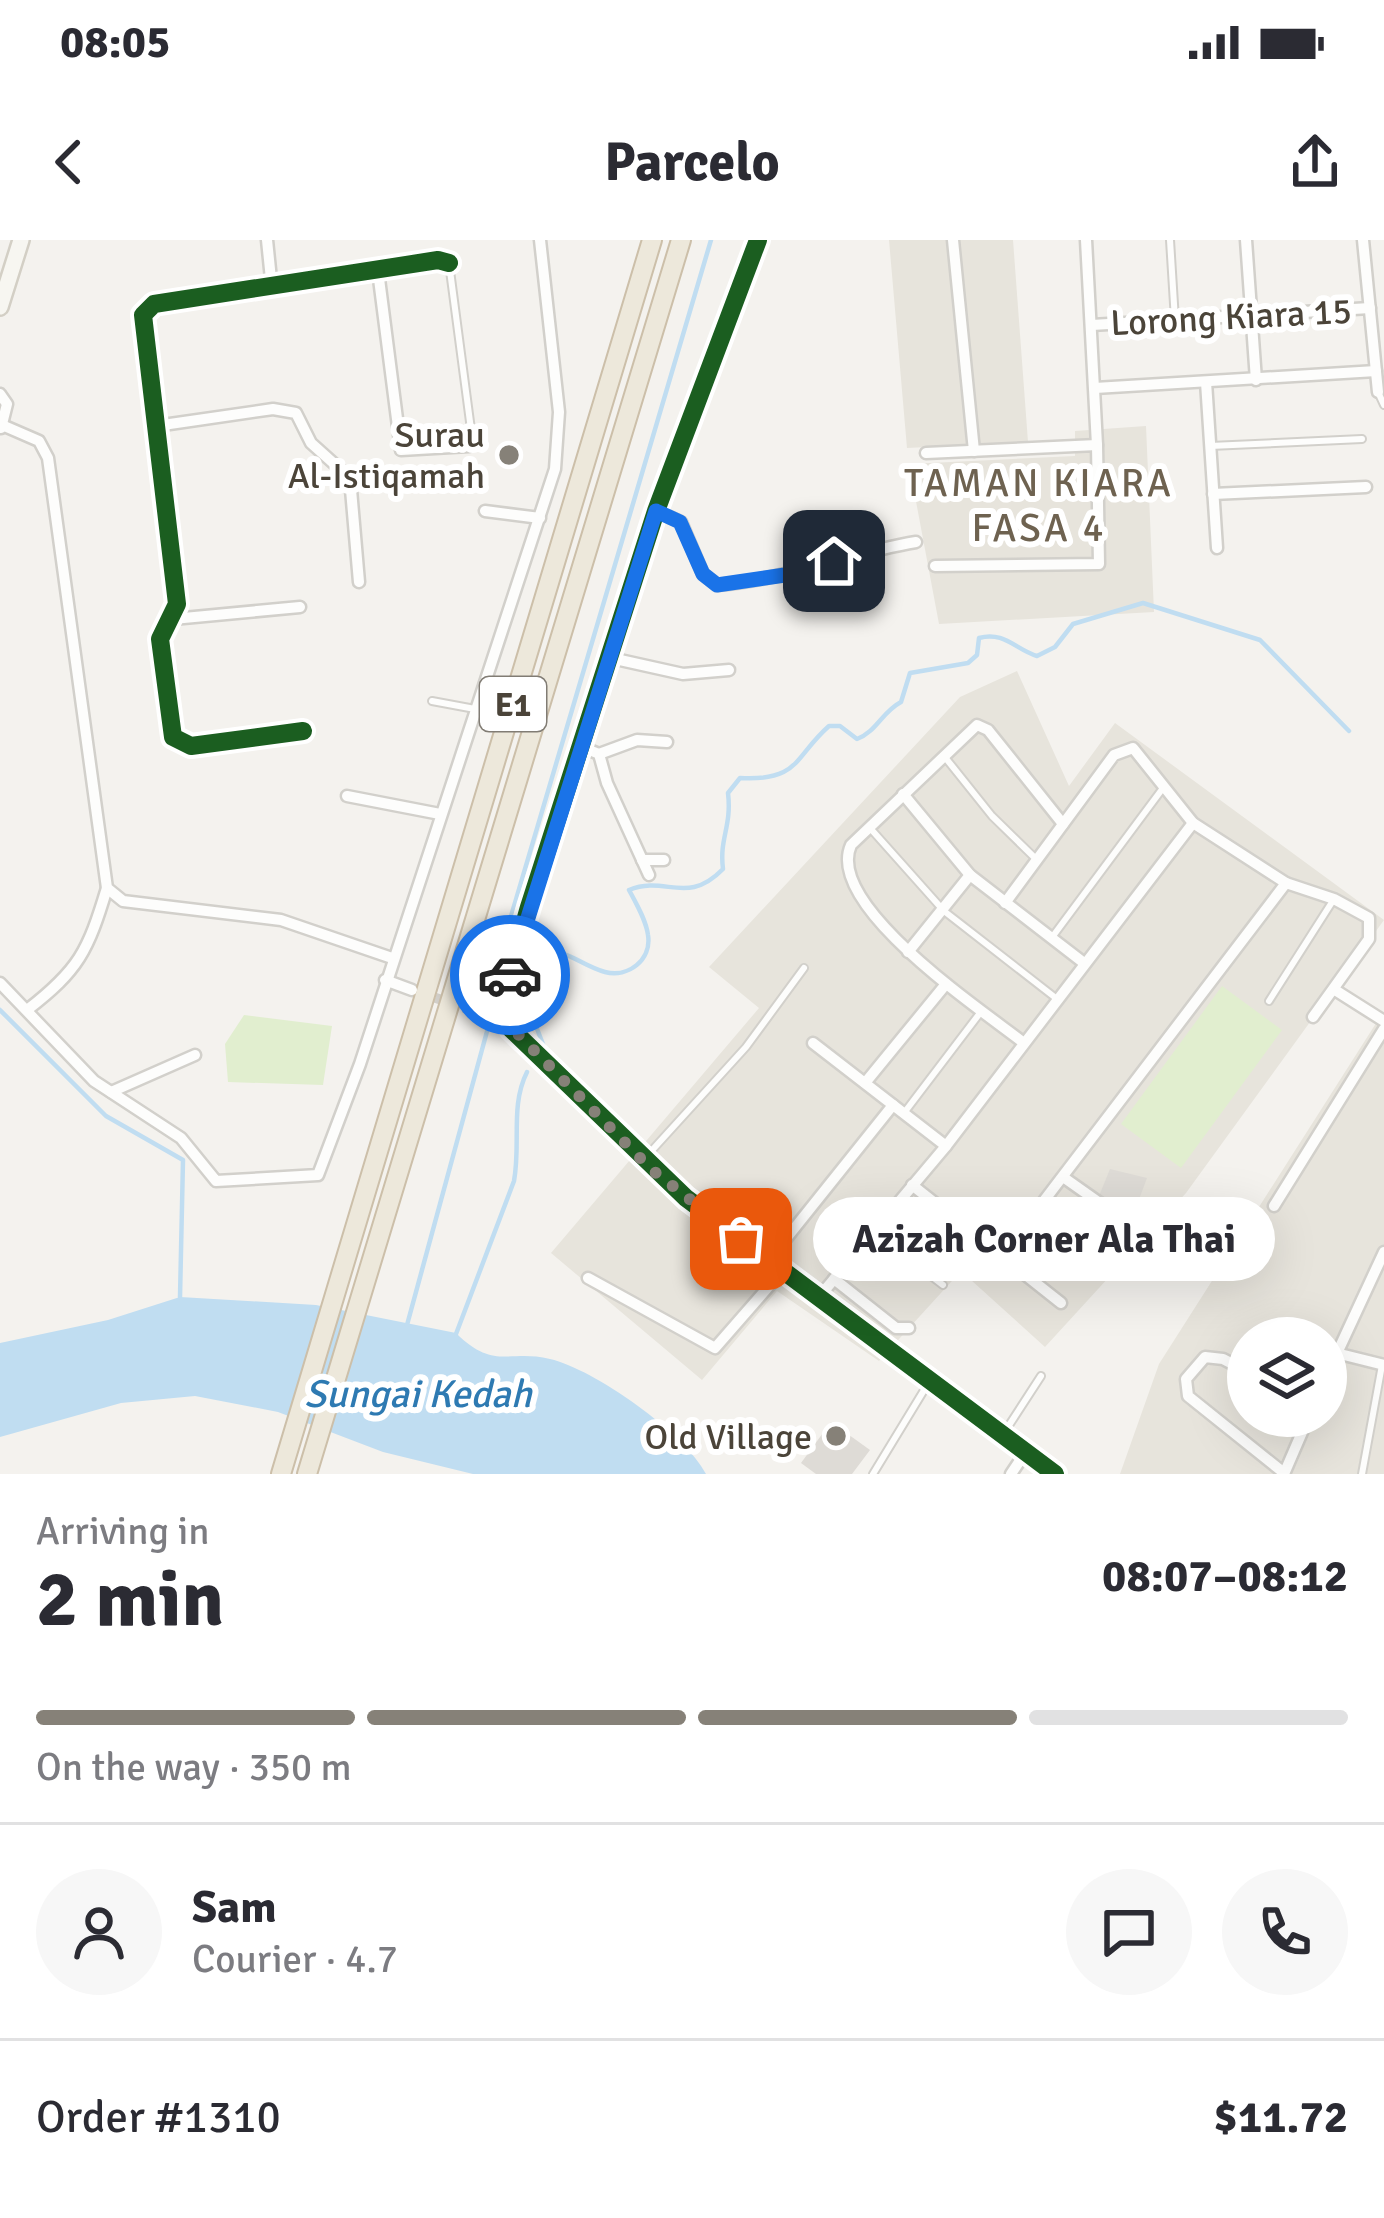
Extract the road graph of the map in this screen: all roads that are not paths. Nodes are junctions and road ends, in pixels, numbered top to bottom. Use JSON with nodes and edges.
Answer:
{"nodes":[{"id":1,"x":11,"y":240,"type":"edge"},
{"id":2,"x":21,"y":240,"type":"edge"},
{"id":3,"x":267,"y":240,"type":"edge"},
{"id":4,"x":540,"y":240,"type":"edge"},
{"id":5,"x":652,"y":240,"type":"edge"},
{"id":6,"x":681,"y":240,"type":"edge"},
{"id":7,"x":758,"y":240,"type":"edge"},
{"id":8,"x":953,"y":240,"type":"edge"},
{"id":9,"x":1086,"y":240,"type":"edge"},
{"id":10,"x":1170,"y":240,"type":"edge"},
{"id":11,"x":1246,"y":240,"type":"edge"},
{"id":12,"x":1363,"y":240,"type":"edge"},
{"id":13,"x":448,"y":263,"type":"joint"},
{"id":14,"x":378,"y":271,"type":"junction"},
{"id":15,"x":5,"y":289,"type":"junction"},
{"id":16,"x":272,"y":289,"type":"junction"},
{"id":17,"x":0,"y":307,"type":"edge"},
{"id":18,"x":1370,"y":308,"type":"junction"},
{"id":19,"x":1253,"y":316,"type":"junction"},
{"id":20,"x":1175,"y":320,"type":"junction"},
{"id":21,"x":1092,"y":325,"type":"junction"},
{"id":22,"x":1376,"y":371,"type":"junction"},
{"id":23,"x":1256,"y":380,"type":"junction"},
{"id":24,"x":1206,"y":382,"type":"junction"},
{"id":25,"x":1095,"y":388,"type":"junction"},
{"id":26,"x":1378,"y":392,"type":"joint"},
{"id":27,"x":0,"y":394,"type":"edge"},
{"id":28,"x":1384,"y":405,"type":"edge"},
{"id":29,"x":156,"y":426,"type":"junction"},
{"id":30,"x":1,"y":428,"type":"edge"},
{"id":31,"x":472,"y":437,"type":"joint"},
{"id":32,"x":1362,"y":440,"type":"dead end"},
{"id":33,"x":1096,"y":445,"type":"junction"},
{"id":34,"x":1210,"y":446,"type":"junction"},
{"id":35,"x":974,"y":451,"type":"junction"},
{"id":36,"x":926,"y":453,"type":"dead end"},
{"id":37,"x":1366,"y":487,"type":"dead end"},
{"id":38,"x":1214,"y":494,"type":"junction"},
{"id":39,"x":485,"y":511,"type":"dead end"},
{"id":40,"x":656,"y":511,"type":"junction"},
{"id":41,"x":540,"y":518,"type":"junction"},
{"id":42,"x":916,"y":542,"type":"dead end"},
{"id":43,"x":1217,"y":548,"type":"dead end"},
{"id":44,"x":935,"y":566,"type":"dead end"},
{"id":45,"x":359,"y":582,"type":"dead end"},
{"id":46,"x":300,"y":607,"type":"dead end"},
{"id":47,"x":173,"y":619,"type":"junction"},
{"id":48,"x":611,"y":658,"type":"junction"},
{"id":49,"x":729,"y":670,"type":"dead end"},
{"id":50,"x":432,"y":701,"type":"dead end"},
{"id":51,"x":475,"y":709,"type":"junction"},
{"id":52,"x":303,"y":731,"type":"dead end"},
{"id":53,"x":667,"y":742,"type":"dead end"},
{"id":54,"x":582,"y":747,"type":"junction"},
{"id":55,"x":599,"y":754,"type":"junction"},
{"id":56,"x":943,"y":754,"type":"junction"},
{"id":57,"x":1166,"y":785,"type":"junction"},
{"id":58,"x":903,"y":794,"type":"junction"},
{"id":59,"x":347,"y":796,"type":"dead end"},
{"id":60,"x":440,"y":814,"type":"junction"},
{"id":61,"x":1192,"y":823,"type":"junction"},
{"id":62,"x":1063,"y":824,"type":"junction"},
{"id":63,"x":869,"y":827,"type":"junction"},
{"id":64,"x":642,"y":860,"type":"junction"},
{"id":65,"x":664,"y":860,"type":"dead end"},
{"id":66,"x":1037,"y":861,"type":"junction"},
{"id":67,"x":649,"y":875,"type":"dead end"},
{"id":68,"x":970,"y":875,"type":"junction"},
{"id":69,"x":1286,"y":883,"type":"junction"},
{"id":70,"x":107,"y":888,"type":"junction"},
{"id":71,"x":1334,"y":898,"type":"junction"},
{"id":72,"x":1005,"y":903,"type":"junction"},
{"id":73,"x":944,"y":910,"type":"junction"},
{"id":74,"x":1051,"y":938,"type":"junction"},
{"id":75,"x":908,"y":952,"type":"junction"},
{"id":76,"x":392,"y":958,"type":"junction"},
{"id":77,"x":1084,"y":962,"type":"junction"},
{"id":78,"x":804,"y":968,"type":"dead end"},
{"id":79,"x":385,"y":980,"type":"junction"},
{"id":80,"x":0,"y":982,"type":"edge"},
{"id":81,"x":946,"y":984,"type":"junction"},
{"id":82,"x":1335,"y":989,"type":"junction"},
{"id":83,"x":412,"y":990,"type":"tunnel mouth"},
{"id":84,"x":1057,"y":999,"type":"junction"},
{"id":85,"x":1270,"y":1001,"type":"dead end"},
{"id":86,"x":27,"y":1010,"type":"junction"},
{"id":87,"x":474,"y":1011,"type":"tunnel mouth"},
{"id":88,"x":982,"y":1011,"type":"junction"},
{"id":89,"x":505,"y":1016,"type":"junction"},
{"id":90,"x":1313,"y":1017,"type":"dead end"},
{"id":91,"x":1384,"y":1025,"type":"edge"},
{"id":92,"x":813,"y":1043,"type":"dead end"},
{"id":93,"x":1024,"y":1043,"type":"junction"},
{"id":94,"x":195,"y":1054,"type":"dead end"},
{"id":95,"x":865,"y":1083,"type":"junction"},
{"id":96,"x":111,"y":1093,"type":"junction"},
{"id":97,"x":898,"y":1109,"type":"junction"},
{"id":98,"x":946,"y":1146,"type":"junction"},
{"id":99,"x":643,"y":1161,"type":"junction"},
{"id":100,"x":1064,"y":1178,"type":"junction"},
{"id":101,"x":912,"y":1185,"type":"junction"},
{"id":102,"x":1274,"y":1206,"type":"dead end"},
{"id":103,"x":1037,"y":1210,"type":"junction"},
{"id":104,"x":1131,"y":1225,"type":"dead end"},
{"id":105,"x":873,"y":1231,"type":"junction"},
{"id":106,"x":1384,"y":1252,"type":"edge"},
{"id":107,"x":1002,"y":1256,"type":"junction"},
{"id":108,"x":769,"y":1260,"type":"junction"},
{"id":109,"x":783,"y":1270,"type":"junction"},
{"id":110,"x":1109,"y":1271,"type":"dead end"},
{"id":111,"x":588,"y":1278,"type":"dead end"},
{"id":112,"x":834,"y":1279,"type":"junction"},
{"id":113,"x":943,"y":1285,"type":"dead end"},
{"id":114,"x":819,"y":1297,"type":"junction"},
{"id":115,"x":1061,"y":1303,"type":"dead end"},
{"id":116,"x":909,"y":1328,"type":"dead end"},
{"id":117,"x":1347,"y":1330,"type":"edge"},
{"id":118,"x":1347,"y":1356,"type":"edge"},
{"id":119,"x":1227,"y":1361,"type":"edge"},
{"id":120,"x":1383,"y":1365,"type":"edge"},
{"id":121,"x":1041,"y":1376,"type":"dead end"},
{"id":122,"x":931,"y":1378,"type":"junction"},
{"id":123,"x":1227,"y":1428,"type":"edge"},
{"id":124,"x":1004,"y":1433,"type":"junction"},
{"id":125,"x":1238,"y":1437,"type":"edge"},
{"id":126,"x":1300,"y":1437,"type":"edge"},
{"id":127,"x":1027,"y":1450,"type":"junction"},
{"id":128,"x":280,"y":1474,"type":"edge"},
{"id":129,"x":307,"y":1474,"type":"edge"},
{"id":130,"x":873,"y":1474,"type":"edge"},
{"id":131,"x":1011,"y":1474,"type":"edge"},
{"id":132,"x":1055,"y":1474,"type":"edge"},
{"id":133,"x":1284,"y":1474,"type":"edge"},
{"id":134,"x":1362,"y":1474,"type":"edge"}],
"edges":[{"from":1,"to":15,"type":"main road"},
{"from":2,"to":15,"type":"main road"},
{"from":3,"to":16,"type":"street"},
{"from":4,"to":41,"type":"street"},
{"from":5,"to":128,"type":"highway","number":"E1"},
{"from":6,"to":129,"type":"highway","number":"E1"},
{"from":7,"to":40,"type":"street"},
{"from":8,"to":35,"type":"street"},
{"from":9,"to":21,"type":"street"},
{"from":10,"to":20,"type":"lane"},
{"from":11,"to":19,"type":"street"},
{"from":12,"to":18,"type":"street"},
{"from":13,"to":14,"type":"street"},
{"from":13,"to":31,"type":"lane"},
{"from":14,"to":16,"type":"street"},
{"from":14,"to":31,"type":"street"},
{"from":15,"to":17,"type":"main road"},
{"from":16,"to":29,"type":"street"},
{"from":18,"to":19,"type":"street","name":"Lorong Kiara 15"},
{"from":18,"to":22,"type":"street"},
{"from":19,"to":20,"type":"street","name":"Lorong Kiara 15"},
{"from":19,"to":23,"type":"street"},
{"from":20,"to":21,"type":"street","name":"Lorong Kiara 15"},
{"from":21,"to":25,"type":"street"},
{"from":22,"to":23,"type":"street","name":"Lorong Kiara 15"},
{"from":22,"to":26,"type":"street"},
{"from":23,"to":24,"type":"street","name":"Lorong Kiara 15"},
{"from":24,"to":25,"type":"street","name":"Lorong Kiara 15"},
{"from":24,"to":34,"type":"street"},
{"from":25,"to":33,"type":"street"},
{"from":26,"to":28,"type":"lane"},
{"from":27,"to":30,"type":"street"},
{"from":29,"to":45,"type":"street"},
{"from":29,"to":47,"type":"street"},
{"from":30,"to":70,"type":"street"},
{"from":32,"to":34,"type":"lane"},
{"from":33,"to":35,"type":"street"},
{"from":33,"to":44,"type":"street"},
{"from":34,"to":38,"type":"street"},
{"from":35,"to":36,"type":"street"},
{"from":37,"to":38,"type":"street"},
{"from":38,"to":43,"type":"street"},
{"from":39,"to":41,"type":"street"},
{"from":40,"to":42,"type":"street"},
{"from":40,"to":48,"type":"street"},
{"from":41,"to":51,"type":"street"},
{"from":46,"to":47,"type":"street"},
{"from":47,"to":52,"type":"street"},
{"from":48,"to":49,"type":"street"},
{"from":48,"to":54,"type":"street"},
{"from":50,"to":51,"type":"lane"},
{"from":51,"to":60,"type":"street"},
{"from":53,"to":55,"type":"street"},
{"from":54,"to":55,"type":"street"},
{"from":54,"to":89,"type":"street"},
{"from":55,"to":64,"type":"street"},
{"from":56,"to":58,"type":"street"},
{"from":56,"to":62,"type":"street"},
{"from":56,"to":66,"type":"lane"},
{"from":57,"to":61,"type":"street"},
{"from":57,"to":62,"type":"street"},
{"from":57,"to":74,"type":"lane"},
{"from":58,"to":63,"type":"street"},
{"from":58,"to":68,"type":"street"},
{"from":59,"to":60,"type":"street"},
{"from":60,"to":76,"type":"street"},
{"from":61,"to":69,"type":"street"},
{"from":61,"to":77,"type":"street"},
{"from":62,"to":66,"type":"street"},
{"from":63,"to":73,"type":"lane"},
{"from":63,"to":75,"type":"street"},
{"from":64,"to":65,"type":"street"},
{"from":64,"to":67,"type":"street"},
{"from":66,"to":72,"type":"street"},
{"from":68,"to":72,"type":"street"},
{"from":68,"to":73,"type":"street"},
{"from":69,"to":71,"type":"street"},
{"from":69,"to":100,"type":"street"},
{"from":70,"to":76,"type":"street"},
{"from":70,"to":86,"type":"street"},
{"from":71,"to":82,"type":"street"},
{"from":71,"to":85,"type":"lane"},
{"from":72,"to":74,"type":"street"},
{"from":73,"to":75,"type":"street"},
{"from":73,"to":84,"type":"lane"},
{"from":74,"to":77,"type":"street"},
{"from":75,"to":81,"type":"street"},
{"from":76,"to":79,"type":"street"},
{"from":77,"to":84,"type":"street"},
{"from":78,"to":99,"type":"lane"},
{"from":79,"to":83,"type":"street"},
{"from":79,"to":96,"type":"street"},
{"from":80,"to":86,"type":"street"},
{"from":81,"to":88,"type":"street"},
{"from":81,"to":95,"type":"street"},
{"from":82,"to":90,"type":"street"},
{"from":82,"to":91,"type":"street"},
{"from":84,"to":93,"type":"street"},
{"from":86,"to":96,"type":"street"},
{"from":87,"to":89,"type":"street"},
{"from":88,"to":93,"type":"street"},
{"from":88,"to":97,"type":"lane"},
{"from":89,"to":99,"type":"street"},
{"from":91,"to":102,"type":"street"},
{"from":92,"to":95,"type":"street"},
{"from":93,"to":98,"type":"street"},
{"from":94,"to":96,"type":"street"},
{"from":95,"to":97,"type":"street"},
{"from":97,"to":98,"type":"street"},
{"from":97,"to":108,"type":"street"},
{"from":98,"to":101,"type":"street"},
{"from":99,"to":108,"type":"street"},
{"from":100,"to":103,"type":"street"},
{"from":100,"to":104,"type":"street"},
{"from":101,"to":105,"type":"street"},
{"from":101,"to":107,"type":"street"},
{"from":103,"to":107,"type":"street"},
{"from":103,"to":110,"type":"lane"},
{"from":105,"to":112,"type":"street"},
{"from":105,"to":113,"type":"lane"},
{"from":106,"to":117,"type":"street"},
{"from":107,"to":115,"type":"street"},
{"from":108,"to":109,"type":"street"},
{"from":109,"to":111,"type":"street"},
{"from":109,"to":114,"type":"street"},
{"from":112,"to":114,"type":"street"},
{"from":112,"to":116,"type":"street"},
{"from":114,"to":122,"type":"street"},
{"from":118,"to":120,"type":"street"},
{"from":119,"to":123,"type":"street"},
{"from":120,"to":134,"type":"lane"},
{"from":121,"to":124,"type":"lane"},
{"from":122,"to":124,"type":"street"},
{"from":122,"to":130,"type":"lane"},
{"from":124,"to":127,"type":"street"},
{"from":125,"to":133,"type":"street"},
{"from":126,"to":133,"type":"street"},
{"from":127,"to":131,"type":"street"},
{"from":127,"to":132,"type":"street"}]}
